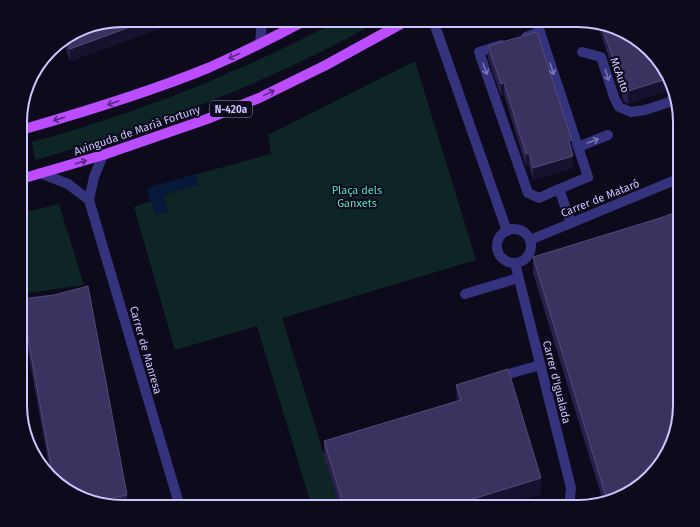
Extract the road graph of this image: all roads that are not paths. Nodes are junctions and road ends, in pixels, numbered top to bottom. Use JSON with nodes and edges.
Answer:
{"nodes":[{"id":1,"x":261,"y":27,"type":"edge"},
{"id":2,"x":293,"y":27,"type":"edge"},
{"id":3,"x":395,"y":27,"type":"edge"},
{"id":4,"x":435,"y":27,"type":"edge"},
{"id":5,"x":538,"y":27,"type":"edge"},
{"id":6,"x":540,"y":32,"type":"junction"},
{"id":7,"x":260,"y":44,"type":"junction"},
{"id":8,"x":582,"y":52,"type":"dead end"},
{"id":9,"x":671,"y":101,"type":"edge"},
{"id":10,"x":27,"y":128,"type":"edge"},
{"id":11,"x":608,"y":135,"type":"dead end"},
{"id":12,"x":578,"y":146,"type":"junction"},
{"id":13,"x":103,"y":155,"type":"junction"},
{"id":14,"x":40,"y":173,"type":"junction"},
{"id":15,"x":27,"y":177,"type":"edge"},
{"id":16,"x":673,"y":181,"type":"edge"},
{"id":17,"x":559,"y":189,"type":"junction"},
{"id":18,"x":90,"y":200,"type":"junction"},
{"id":19,"x":571,"y":223,"type":"junction"},
{"id":20,"x":507,"y":231,"type":"junction"},
{"id":21,"x":530,"y":240,"type":"junction"},
{"id":22,"x":514,"y":263,"type":"junction"},
{"id":23,"x":518,"y":278,"type":"junction"},
{"id":24,"x":465,"y":294,"type":"dead end"},
{"id":25,"x":540,"y":365,"type":"junction"},
{"id":26,"x":490,"y":379,"type":"edge"},
{"id":27,"x":178,"y":500,"type":"edge"},
{"id":28,"x":570,"y":500,"type":"edge"}],
"edges":[{"from":1,"to":7,"type":"street"},
{"from":2,"to":7,"type":"main road"},
{"from":13,"to":3,"type":"main road","name":"Avinguda de Marià Fortuny","number":"N-420a","one_way":true},
{"from":4,"to":20,"type":"street"},
{"from":5,"to":6,"type":"street"},
{"from":6,"to":12,"type":"street","one_way":true},
{"from":6,"to":17,"type":"street","one_way":true},
{"from":7,"to":10,"type":"main road","one_way":true},
{"from":8,"to":9,"type":"street","name":"McAuto","one_way":true},
{"from":12,"to":11,"type":"street","one_way":true},
{"from":12,"to":17,"type":"street"},
{"from":14,"to":13,"type":"main road","name":"Avinguda de Marià Fortuny","number":"N-420a","one_way":true},
{"from":13,"to":18,"type":"street","name":"Carrer de Manresa"},
{"from":14,"to":15,"type":"main road","name":"Avinguda de Marià Fortuny","number":"N-420a"},
{"from":14,"to":18,"type":"street"},
{"from":16,"to":19,"type":"street","name":"Carrer de Mataró"},
{"from":17,"to":19,"type":"street"},
{"from":18,"to":27,"type":"street","name":"Carrer de Manresa"},
{"from":19,"to":21,"type":"street","name":"Carrer de Mataró"},
{"from":20,"to":21,"type":"street"},
{"from":20,"to":22,"type":"street"},
{"from":21,"to":22,"type":"street"},
{"from":22,"to":23,"type":"street","name":"Carrer d'Igualada"},
{"from":23,"to":24,"type":"street"},
{"from":23,"to":25,"type":"street","name":"Carrer d'Igualada"},
{"from":25,"to":26,"type":"street"},
{"from":25,"to":28,"type":"street","name":"Carrer d'Igualada"}]}
